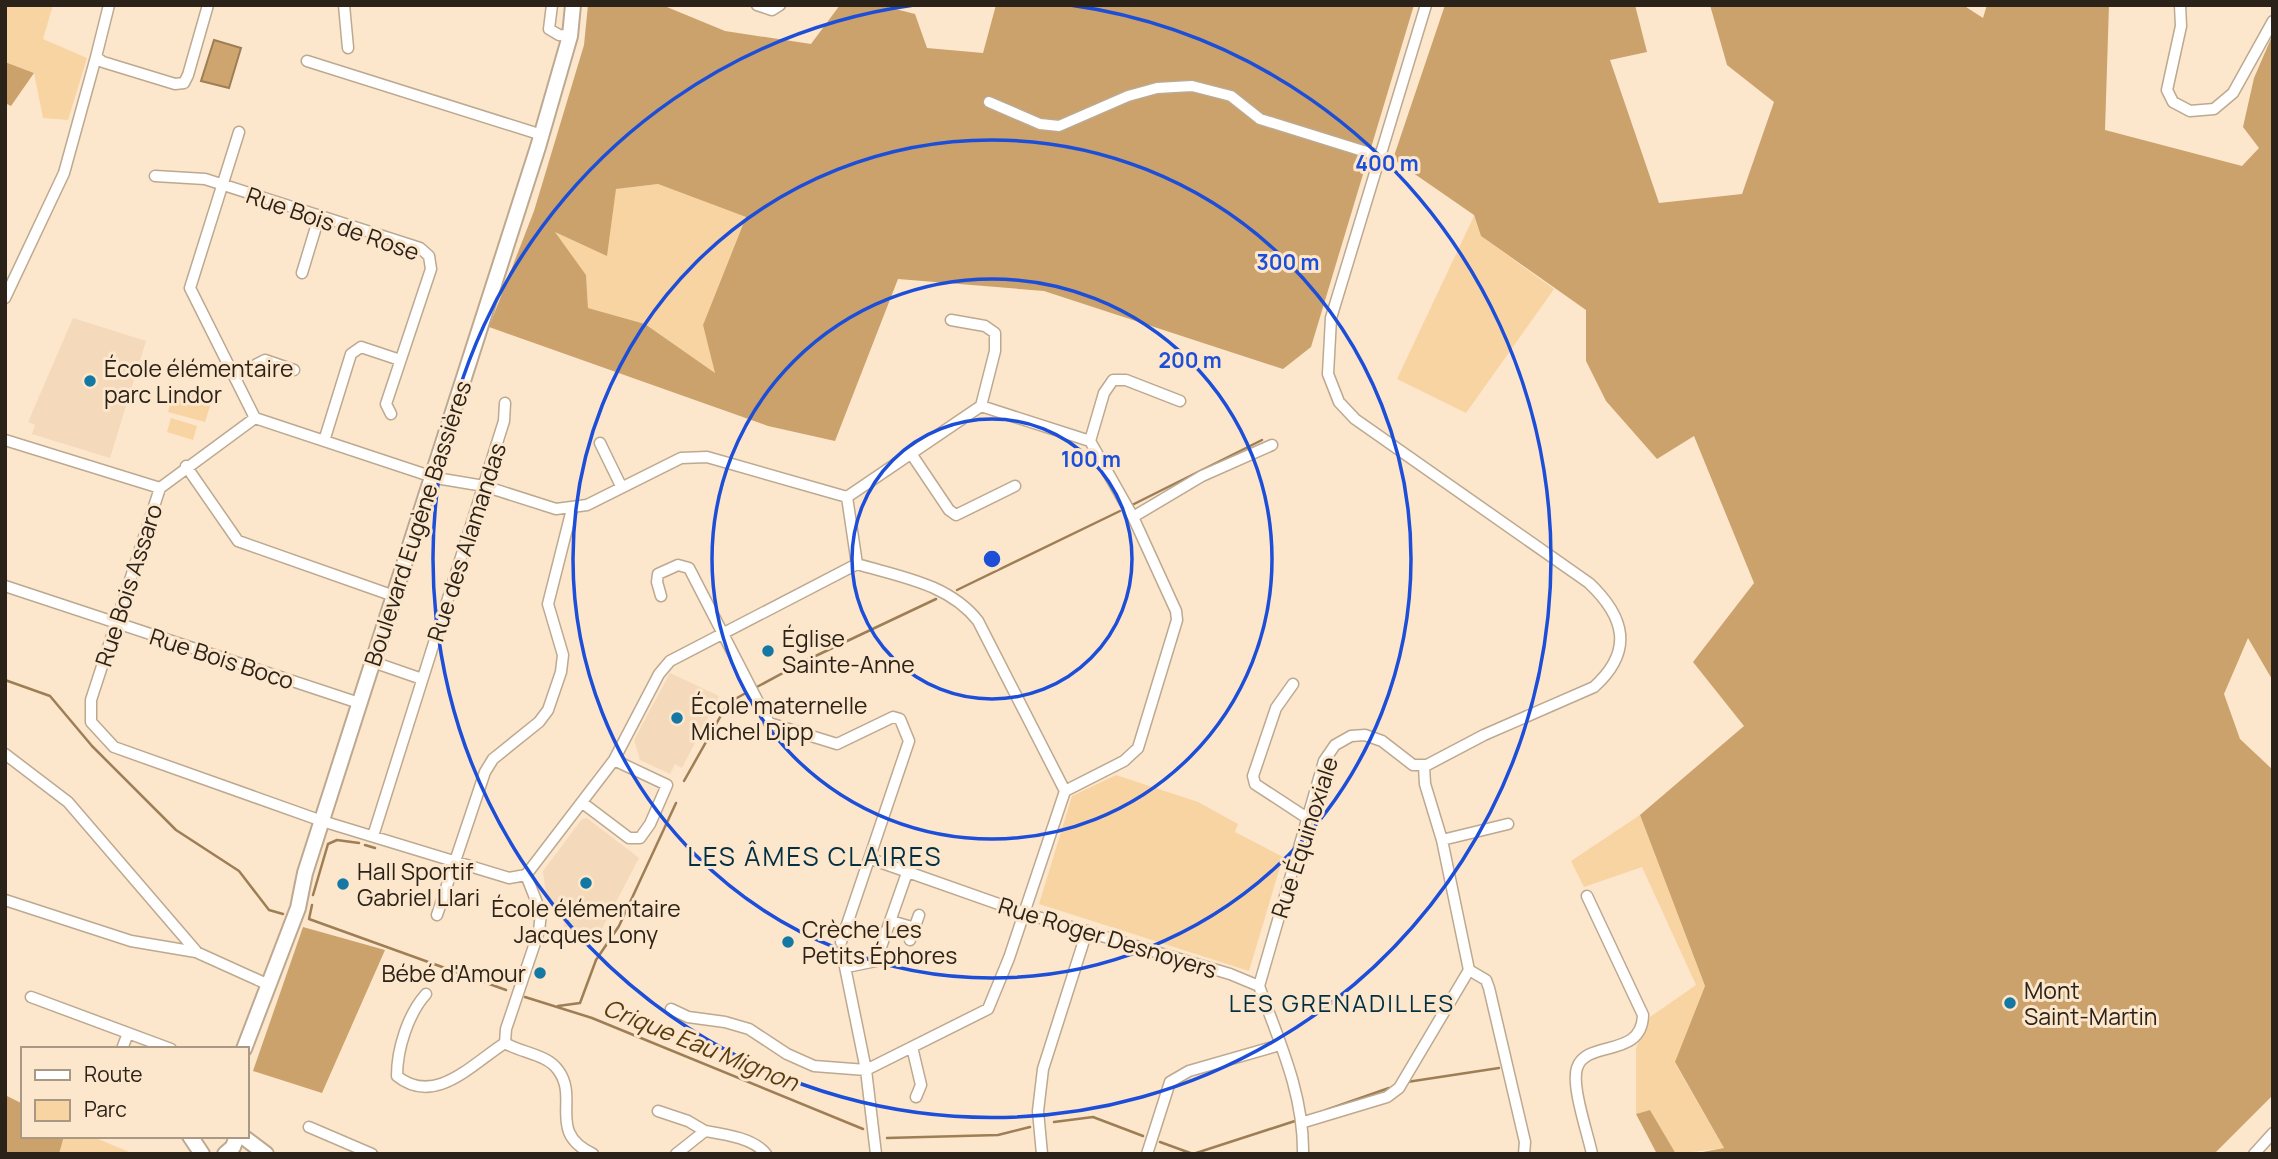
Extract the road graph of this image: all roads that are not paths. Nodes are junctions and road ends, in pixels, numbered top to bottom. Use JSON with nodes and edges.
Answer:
{"nodes":[{"id":1,"x":109,"y":5,"type":"edge"},
{"id":2,"x":208,"y":5,"type":"edge"},
{"id":3,"x":344,"y":5,"type":"edge"},
{"id":4,"x":552,"y":5,"type":"edge"},
{"id":5,"x":573,"y":5,"type":"edge"},
{"id":6,"x":757,"y":5,"type":"edge"},
{"id":7,"x":780,"y":5,"type":"edge"},
{"id":8,"x":1426,"y":5,"type":"edge"},
{"id":9,"x":2180,"y":5,"type":"edge"},
{"id":10,"x":2273,"y":21,"type":"edge"},
{"id":11,"x":570,"y":36,"type":"junction"},
{"id":12,"x":348,"y":48,"type":"dead end"},
{"id":13,"x":96,"y":57,"type":"junction"},
{"id":14,"x":307,"y":61,"type":"dead end"},
{"id":15,"x":989,"y":102,"type":"dead end"},
{"id":16,"x":239,"y":132,"type":"dead end"},
{"id":17,"x":542,"y":135,"type":"junction"},
{"id":18,"x":1380,"y":156,"type":"junction"},
{"id":19,"x":155,"y":176,"type":"dead end"},
{"id":20,"x":220,"y":183,"type":"junction"},
{"id":21,"x":319,"y":217,"type":"junction"},
{"id":22,"x":302,"y":273,"type":"dead end"},
{"id":23,"x":5,"y":298,"type":"edge"},
{"id":24,"x":951,"y":320,"type":"dead end"},
{"id":25,"x":400,"y":360,"type":"junction"},
{"id":26,"x":293,"y":369,"type":"dead end"},
{"id":27,"x":234,"y":376,"type":"junction"},
{"id":28,"x":1180,"y":401,"type":"dead end"},
{"id":29,"x":505,"y":403,"type":"dead end"},
{"id":30,"x":981,"y":406,"type":"junction"},
{"id":31,"x":391,"y":414,"type":"dead end"},
{"id":32,"x":255,"y":418,"type":"junction"},
{"id":33,"x":5,"y":440,"type":"edge"},
{"id":34,"x":324,"y":441,"type":"junction"},
{"id":35,"x":1090,"y":441,"type":"junction"},
{"id":36,"x":600,"y":443,"type":"dead end"},
{"id":37,"x":1272,"y":445,"type":"dead end"},
{"id":38,"x":910,"y":452,"type":"junction"},
{"id":39,"x":186,"y":466,"type":"junction"},
{"id":40,"x":432,"y":476,"type":"junction"},
{"id":41,"x":485,"y":486,"type":"junction"},
{"id":42,"x":621,"y":486,"type":"junction"},
{"id":43,"x":1015,"y":486,"type":"dead end"},
{"id":44,"x":160,"y":488,"type":"junction"},
{"id":45,"x":847,"y":496,"type":"junction"},
{"id":46,"x":572,"y":509,"type":"junction"},
{"id":47,"x":1133,"y":517,"type":"junction"},
{"id":48,"x":858,"y":564,"type":"junction"},
{"id":49,"x":5,"y":586,"type":"edge"},
{"id":50,"x":394,"y":596,"type":"junction"},
{"id":51,"x":661,"y":596,"type":"dead end"},
{"id":52,"x":116,"y":623,"type":"junction"},
{"id":53,"x":722,"y":633,"type":"junction"},
{"id":54,"x":373,"y":662,"type":"junction"},
{"id":55,"x":422,"y":680,"type":"junction"},
{"id":56,"x":1293,"y":684,"type":"dead end"},
{"id":57,"x":359,"y":703,"type":"junction"},
{"id":58,"x":5,"y":754,"type":"edge"},
{"id":59,"x":614,"y":760,"type":"junction"},
{"id":60,"x":1424,"y":766,"type":"junction"},
{"id":61,"x":1065,"y":791,"type":"junction"},
{"id":62,"x":584,"y":804,"type":"junction"},
{"id":63,"x":1307,"y":818,"type":"junction"},
{"id":64,"x":322,"y":821,"type":"junction"},
{"id":65,"x":1508,"y":824,"type":"dead end"},
{"id":66,"x":373,"y":836,"type":"junction"},
{"id":67,"x":1442,"y":840,"type":"junction"},
{"id":68,"x":871,"y":859,"type":"junction"},
{"id":69,"x":455,"y":861,"type":"junction"},
{"id":70,"x":907,"y":873,"type":"junction"},
{"id":71,"x":526,"y":875,"type":"junction"},
{"id":72,"x":1587,"y":896,"type":"dead end"},
{"id":73,"x":5,"y":900,"type":"edge"},
{"id":74,"x":1024,"y":913,"type":"junction"},
{"id":75,"x":437,"y":915,"type":"dead end"},
{"id":76,"x":919,"y":915,"type":"dead end"},
{"id":77,"x":891,"y":921,"type":"junction"},
{"id":78,"x":915,"y":928,"type":"junction"},
{"id":79,"x":174,"y":930,"type":"junction"},
{"id":80,"x":1087,"y":931,"type":"junction"},
{"id":81,"x":910,"y":940,"type":"dead end"},
{"id":82,"x":841,"y":942,"type":"dead end"},
{"id":83,"x":165,"y":947,"type":"junction"},
{"id":84,"x":196,"y":952,"type":"junction"},
{"id":85,"x":843,"y":957,"type":"dead end"},
{"id":86,"x":848,"y":967,"type":"junction"},
{"id":87,"x":1469,"y":970,"type":"junction"},
{"id":88,"x":269,"y":985,"type":"junction"},
{"id":89,"x":1259,"y":986,"type":"junction"},
{"id":90,"x":426,"y":994,"type":"dead end"},
{"id":91,"x":30,"y":997,"type":"dead end"},
{"id":92,"x":671,"y":1009,"type":"dead end"},
{"id":93,"x":128,"y":1033,"type":"junction"},
{"id":94,"x":505,"y":1043,"type":"junction"},
{"id":95,"x":246,"y":1045,"type":"edge"},
{"id":96,"x":1280,"y":1045,"type":"junction"},
{"id":97,"x":123,"y":1047,"type":"edge"},
{"id":98,"x":166,"y":1047,"type":"edge"},
{"id":99,"x":912,"y":1047,"type":"junction"},
{"id":100,"x":866,"y":1070,"type":"junction"},
{"id":101,"x":916,"y":1097,"type":"dead end"},
{"id":102,"x":658,"y":1111,"type":"dead end"},
{"id":103,"x":1304,"y":1122,"type":"junction"},
{"id":104,"x":309,"y":1127,"type":"dead end"},
{"id":105,"x":705,"y":1131,"type":"junction"},
{"id":106,"x":2273,"y":1133,"type":"edge"},
{"id":107,"x":242,"y":1138,"type":"edge"},
{"id":108,"x":266,"y":1154,"type":"edge"},
{"id":109,"x":372,"y":1154,"type":"edge"},
{"id":110,"x":593,"y":1154,"type":"edge"},
{"id":111,"x":676,"y":1154,"type":"edge"},
{"id":112,"x":766,"y":1154,"type":"edge"},
{"id":113,"x":876,"y":1154,"type":"edge"},
{"id":114,"x":1042,"y":1154,"type":"edge"},
{"id":115,"x":1147,"y":1154,"type":"edge"},
{"id":116,"x":1303,"y":1154,"type":"edge"},
{"id":117,"x":1524,"y":1154,"type":"edge"},
{"id":118,"x":1592,"y":1154,"type":"edge"},
{"id":119,"x":2254,"y":1154,"type":"edge"}],
"edges":[{"from":1,"to":13,"type":"street"},
{"from":2,"to":13,"type":"street"},
{"from":3,"to":12,"type":"street"},
{"from":4,"to":11,"type":"street"},
{"from":5,"to":11,"type":"street","name":"Boulevard Eugène Bassières"},
{"from":6,"to":7,"type":"street"},
{"from":8,"to":18,"type":"street"},
{"from":9,"to":10,"type":"street"},
{"from":11,"to":17,"type":"street","name":"Boulevard Eugène Bassières"},
{"from":13,"to":23,"type":"street"},
{"from":14,"to":17,"type":"street"},
{"from":15,"to":18,"type":"street"},
{"from":16,"to":20,"type":"street"},
{"from":17,"to":40,"type":"street","name":"Boulevard Eugène Bassières"},
{"from":18,"to":60,"type":"street"},
{"from":19,"to":20,"type":"street","name":"Rue Bois de Rose"},
{"from":20,"to":21,"type":"street","name":"Rue Bois de Rose"},
{"from":20,"to":27,"type":"street"},
{"from":21,"to":22,"type":"street"},
{"from":21,"to":25,"type":"street","name":"Rue Bois de Rose"},
{"from":24,"to":30,"type":"street"},
{"from":25,"to":31,"type":"street","name":"Rue Bois de Rose"},
{"from":25,"to":34,"type":"street"},
{"from":26,"to":27,"type":"street"},
{"from":27,"to":32,"type":"street"},
{"from":28,"to":35,"type":"street"},
{"from":29,"to":41,"type":"street","name":"Rue des Alamandas"},
{"from":30,"to":35,"type":"street"},
{"from":30,"to":38,"type":"street"},
{"from":32,"to":34,"type":"street"},
{"from":32,"to":39,"type":"street","name":"Rue Bois Assaro"},
{"from":33,"to":44,"type":"street"},
{"from":34,"to":40,"type":"street"},
{"from":35,"to":47,"type":"street"},
{"from":36,"to":42,"type":"street"},
{"from":37,"to":47,"type":"street"},
{"from":38,"to":43,"type":"street"},
{"from":38,"to":45,"type":"street"},
{"from":39,"to":44,"type":"street","name":"Rue Bois Assaro"},
{"from":39,"to":50,"type":"street"},
{"from":40,"to":41,"type":"street"},
{"from":40,"to":50,"type":"street","name":"Boulevard Eugène Bassières"},
{"from":41,"to":46,"type":"street"},
{"from":41,"to":55,"type":"street","name":"Rue des Alamandas"},
{"from":42,"to":45,"type":"street"},
{"from":42,"to":46,"type":"street"},
{"from":44,"to":52,"type":"street","name":"Rue Bois Assaro"},
{"from":45,"to":48,"type":"street"},
{"from":46,"to":69,"type":"street"},
{"from":47,"to":61,"type":"street"},
{"from":48,"to":53,"type":"street"},
{"from":48,"to":61,"type":"street"},
{"from":49,"to":52,"type":"street","name":"Rue Bois Boco"},
{"from":50,"to":54,"type":"street","name":"Boulevard Eugène Bassières"},
{"from":51,"to":53,"type":"street"},
{"from":52,"to":57,"type":"street","name":"Rue Bois Boco"},
{"from":52,"to":64,"type":"street","name":"Rue Bois Assaro"},
{"from":53,"to":59,"type":"street"},
{"from":53,"to":68,"type":"street"},
{"from":54,"to":55,"type":"street"},
{"from":54,"to":57,"type":"street","name":"Boulevard Eugène Bassières"},
{"from":55,"to":66,"type":"street","name":"Rue des Alamandas"},
{"from":56,"to":63,"type":"street"},
{"from":57,"to":64,"type":"street","name":"Boulevard Eugène Bassières"},
{"from":58,"to":79,"type":"street"},
{"from":59,"to":62,"type":"street"},
{"from":59,"to":62,"type":"street"},
{"from":60,"to":63,"type":"street","name":"Rue Équinoxiale"},
{"from":60,"to":67,"type":"street"},
{"from":61,"to":74,"type":"street"},
{"from":62,"to":71,"type":"street"},
{"from":63,"to":89,"type":"street","name":"Rue Équinoxiale"},
{"from":64,"to":66,"type":"street"},
{"from":64,"to":88,"type":"street","name":"Boulevard Eugène Bassières"},
{"from":65,"to":67,"type":"street"},
{"from":66,"to":69,"type":"street"},
{"from":67,"to":87,"type":"street"},
{"from":68,"to":70,"type":"street","name":"Rue Roger Desnoyers"},
{"from":68,"to":82,"type":"street"},
{"from":69,"to":71,"type":"street"},
{"from":69,"to":75,"type":"street"},
{"from":70,"to":74,"type":"street","name":"Rue Roger Desnoyers"},
{"from":70,"to":77,"type":"street"},
{"from":71,"to":94,"type":"street"},
{"from":72,"to":118,"type":"street"},
{"from":73,"to":83,"type":"street"},
{"from":74,"to":80,"type":"street","name":"Rue Roger Desnoyers"},
{"from":74,"to":99,"type":"street"},
{"from":76,"to":78,"type":"street"},
{"from":77,"to":78,"type":"street"},
{"from":77,"to":86,"type":"street"},
{"from":78,"to":81,"type":"street"},
{"from":79,"to":83,"type":"street"},
{"from":79,"to":84,"type":"street"},
{"from":80,"to":89,"type":"street","name":"Rue Roger Desnoyers"},
{"from":80,"to":114,"type":"street"},
{"from":83,"to":84,"type":"street"},
{"from":84,"to":88,"type":"street"},
{"from":85,"to":86,"type":"street"},
{"from":86,"to":100,"type":"street"},
{"from":87,"to":103,"type":"street"},
{"from":87,"to":117,"type":"street"},
{"from":88,"to":95,"type":"street","name":"Boulevard Eugène Bassières"},
{"from":89,"to":96,"type":"street"},
{"from":90,"to":94,"type":"street"},
{"from":91,"to":93,"type":"street"},
{"from":92,"to":100,"type":"street"},
{"from":93,"to":97,"type":"street"},
{"from":93,"to":98,"type":"street"},
{"from":94,"to":110,"type":"street"},
{"from":96,"to":103,"type":"street"},
{"from":96,"to":115,"type":"street"},
{"from":99,"to":100,"type":"street"},
{"from":99,"to":101,"type":"street"},
{"from":100,"to":113,"type":"street"},
{"from":102,"to":105,"type":"street"},
{"from":103,"to":116,"type":"street"},
{"from":104,"to":109,"type":"street"},
{"from":105,"to":111,"type":"street"},
{"from":105,"to":112,"type":"street"},
{"from":106,"to":119,"type":"street"},
{"from":107,"to":108,"type":"street"}]}
